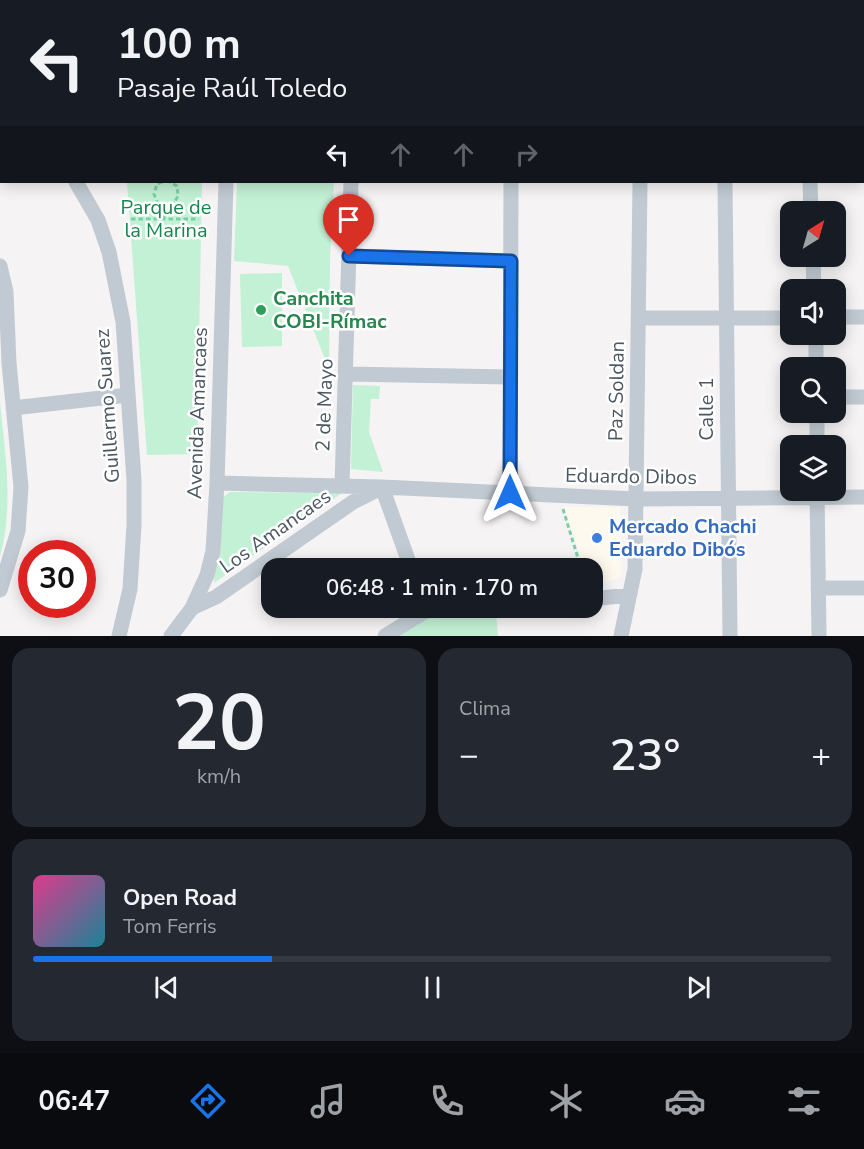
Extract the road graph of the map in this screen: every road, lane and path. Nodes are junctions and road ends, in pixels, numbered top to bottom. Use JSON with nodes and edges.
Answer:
{"nodes":[{"id":1,"x":77,"y":183,"type":"edge"},
{"id":2,"x":160,"y":183,"type":"edge"},
{"id":3,"x":172,"y":183,"type":"edge"},
{"id":4,"x":226,"y":183,"type":"edge"},
{"id":5,"x":351,"y":183,"type":"edge"},
{"id":6,"x":511,"y":183,"type":"edge"},
{"id":7,"x":640,"y":183,"type":"edge"},
{"id":8,"x":725,"y":183,"type":"edge"},
{"id":9,"x":810,"y":183,"type":"edge"},
{"id":10,"x":811,"y":201,"type":"edge"},
{"id":11,"x":165,"y":205,"type":"junction"},
{"id":12,"x":131,"y":219,"type":"dead end"},
{"id":13,"x":164,"y":219,"type":"junction"},
{"id":14,"x":199,"y":219,"type":"dead end"},
{"id":15,"x":349,"y":256,"type":"junction"},
{"id":16,"x":511,"y":261,"type":"junction"},
{"id":17,"x":0,"y":266,"type":"edge"},
{"id":18,"x":864,"y":317,"type":"edge"},
{"id":19,"x":638,"y":318,"type":"junction"},
{"id":20,"x":780,"y":318,"type":"edge"},
{"id":21,"x":846,"y":318,"type":"edge"},
{"id":22,"x":727,"y":319,"type":"junction"},
{"id":23,"x":346,"y":374,"type":"junction"},
{"id":24,"x":510,"y":377,"type":"junction"},
{"id":25,"x":128,"y":395,"type":"junction"},
{"id":26,"x":846,"y":396,"type":"edge"},
{"id":27,"x":864,"y":397,"type":"edge"},
{"id":28,"x":13,"y":408,"type":"junction"},
{"id":29,"x":217,"y":483,"type":"junction"},
{"id":30,"x":342,"y":486,"type":"junction"},
{"id":31,"x":382,"y":487,"type":"junction"},
{"id":32,"x":510,"y":493,"type":"junction"},
{"id":33,"x":559,"y":495,"type":"junction"},
{"id":34,"x":780,"y":496,"type":"edge"},
{"id":35,"x":846,"y":496,"type":"edge"},
{"id":36,"x":864,"y":497,"type":"edge"},
{"id":37,"x":727,"y":498,"type":"junction"},
{"id":38,"x":636,"y":499,"type":"junction"},
{"id":39,"x":817,"y":501,"type":"edge"},
{"id":40,"x":407,"y":558,"type":"edge"},
{"id":41,"x":578,"y":558,"type":"edge"},
{"id":42,"x":818,"y":588,"type":"junction"},
{"id":43,"x":864,"y":588,"type":"edge"},
{"id":44,"x":0,"y":590,"type":"edge"},
{"id":45,"x":629,"y":595,"type":"junction"},
{"id":46,"x":603,"y":598,"type":"edge"},
{"id":47,"x":192,"y":608,"type":"junction"},
{"id":48,"x":412,"y":618,"type":"edge"},
{"id":49,"x":119,"y":636,"type":"edge"},
{"id":50,"x":171,"y":636,"type":"edge"},
{"id":51,"x":385,"y":636,"type":"edge"},
{"id":52,"x":621,"y":636,"type":"edge"},
{"id":53,"x":730,"y":636,"type":"edge"},
{"id":54,"x":819,"y":636,"type":"edge"}],
"edges":[{"from":1,"to":25,"type":"street","name":"Guillermo Suarez"},
{"from":2,"to":11,"type":"path"},
{"from":3,"to":11,"type":"path"},
{"from":4,"to":29,"type":"street","name":"Avenida Amancaes"},
{"from":5,"to":15,"type":"street","name":"2 de Mayo"},
{"from":6,"to":16,"type":"street"},
{"from":7,"to":19,"type":"street","name":"Paz Soldan"},
{"from":8,"to":22,"type":"street","name":"Calle 1"},
{"from":9,"to":10,"type":"street"},
{"from":11,"to":13,"type":"path"},
{"from":12,"to":13,"type":"path"},
{"from":13,"to":14,"type":"path"},
{"from":15,"to":16,"type":"street"},
{"from":15,"to":23,"type":"street","name":"2 de Mayo"},
{"from":16,"to":24,"type":"street"},
{"from":17,"to":28,"type":"street"},
{"from":18,"to":21,"type":"street"},
{"from":19,"to":22,"type":"street"},
{"from":19,"to":38,"type":"street","name":"Paz Soldan"},
{"from":20,"to":22,"type":"street"},
{"from":22,"to":37,"type":"street","name":"Calle 1"},
{"from":23,"to":24,"type":"street"},
{"from":23,"to":30,"type":"street","name":"2 de Mayo"},
{"from":24,"to":32,"type":"street"},
{"from":25,"to":28,"type":"street"},
{"from":25,"to":49,"type":"street","name":"Guillermo Suarez"},
{"from":26,"to":27,"type":"street"},
{"from":28,"to":44,"type":"street"},
{"from":29,"to":30,"type":"street","name":"Eduardo Dibos"},
{"from":29,"to":47,"type":"street","name":"Avenida Amancaes"},
{"from":30,"to":31,"type":"street","name":"Eduardo Dibos"},
{"from":31,"to":32,"type":"street","name":"Eduardo Dibos"},
{"from":31,"to":40,"type":"street"},
{"from":31,"to":47,"type":"street","name":"Los Amancaes"},
{"from":32,"to":33,"type":"street","name":"Eduardo Dibos"},
{"from":33,"to":38,"type":"street","name":"Eduardo Dibos"},
{"from":33,"to":41,"type":"path"},
{"from":34,"to":37,"type":"street","name":"Eduardo Dibos"},
{"from":35,"to":36,"type":"street","name":"Eduardo Dibos"},
{"from":37,"to":38,"type":"street","name":"Eduardo Dibos"},
{"from":37,"to":53,"type":"street","name":"Calle 1"},
{"from":38,"to":45,"type":"street","name":"Paz Soldan"},
{"from":39,"to":42,"type":"street"},
{"from":42,"to":43,"type":"street"},
{"from":42,"to":54,"type":"street"},
{"from":45,"to":46,"type":"street"},
{"from":45,"to":52,"type":"street","name":"Paz Soldan"},
{"from":47,"to":50,"type":"street","name":"Avenida Amancaes"},
{"from":48,"to":51,"type":"street"}]}
